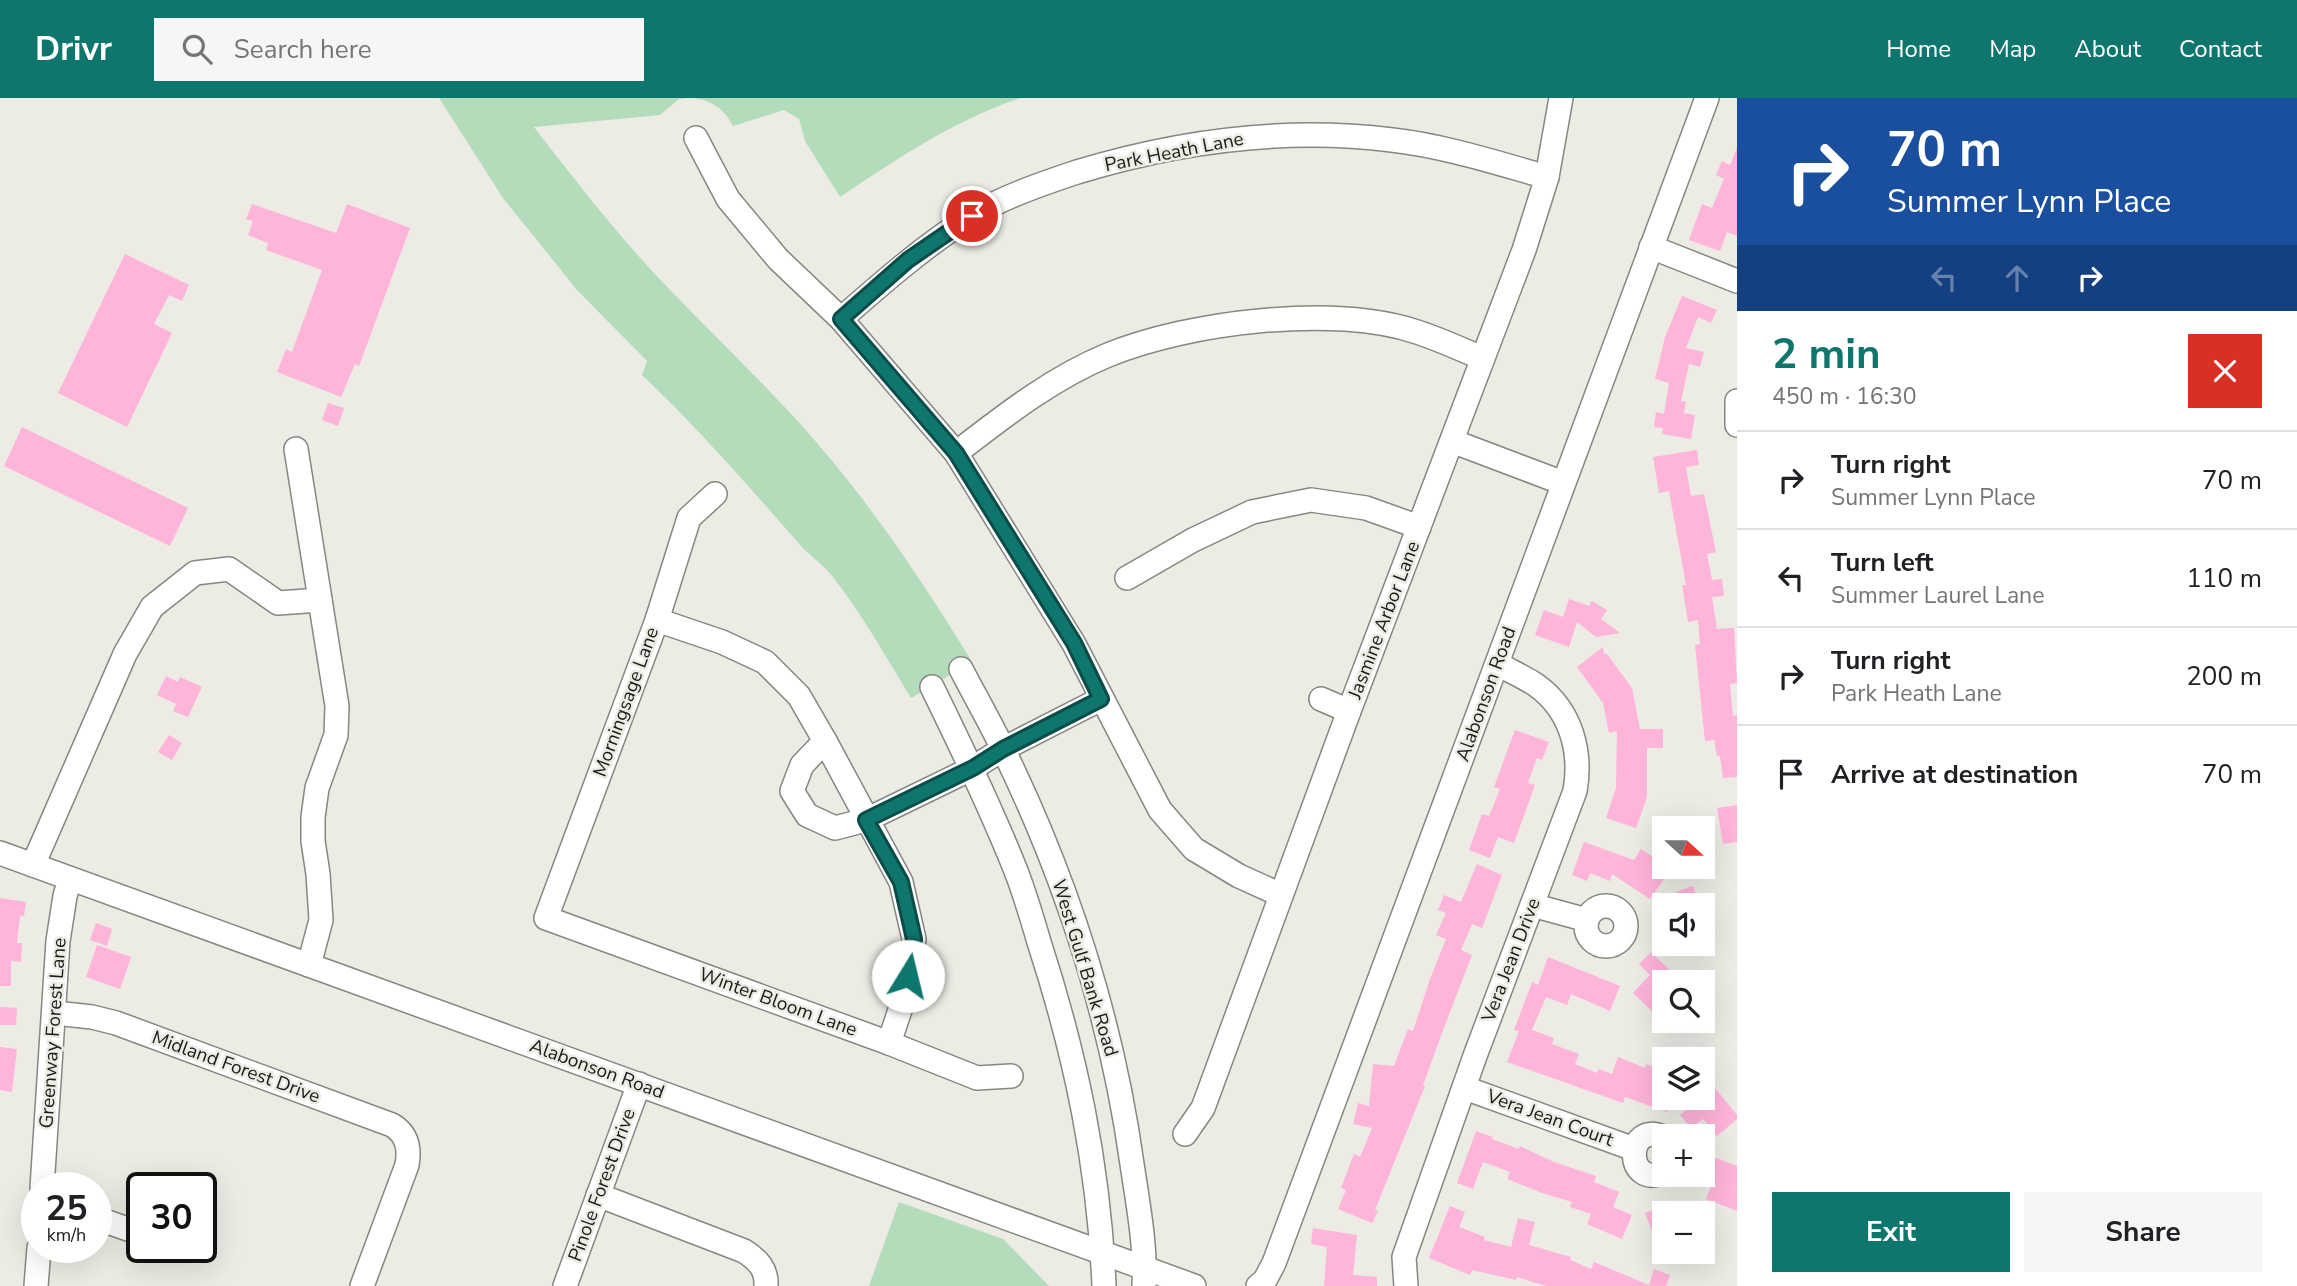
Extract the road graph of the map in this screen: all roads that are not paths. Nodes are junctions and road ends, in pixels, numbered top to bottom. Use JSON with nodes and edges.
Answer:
{"nodes":[{"id":1,"x":1561,"y":98,"type":"edge"},
{"id":2,"x":1707,"y":98,"type":"edge"},
{"id":3,"x":696,"y":138,"type":"dead end"},
{"id":4,"x":1547,"y":177,"type":"junction"},
{"id":5,"x":1651,"y":247,"type":"junction"},
{"id":6,"x":1737,"y":281,"type":"edge"},
{"id":7,"x":841,"y":319,"type":"junction"},
{"id":8,"x":1482,"y":358,"type":"junction"},
{"id":9,"x":1737,"y":401,"type":"edge"},
{"id":10,"x":1737,"y":425,"type":"edge"},
{"id":11,"x":1452,"y":441,"type":"junction"},
{"id":12,"x":296,"y":449,"type":"dead end"},
{"id":13,"x":956,"y":453,"type":"junction"},
{"id":14,"x":1563,"y":483,"type":"junction"},
{"id":15,"x":715,"y":494,"type":"dead end"},
{"id":16,"x":1419,"y":527,"type":"junction"},
{"id":17,"x":1127,"y":578,"type":"dead end"},
{"id":18,"x":320,"y":600,"type":"junction"},
{"id":19,"x":657,"y":620,"type":"junction"},
{"id":20,"x":1498,"y":664,"type":"junction"},
{"id":21,"x":961,"y":669,"type":"dead end"},
{"id":22,"x":932,"y":687,"type":"dead end"},
{"id":23,"x":1101,"y":699,"type":"junction"},
{"id":24,"x":1321,"y":699,"type":"dead end"},
{"id":25,"x":1349,"y":711,"type":"junction"},
{"id":26,"x":825,"y":741,"type":"junction"},
{"id":27,"x":1003,"y":749,"type":"junction"},
{"id":28,"x":973,"y":768,"type":"junction"},
{"id":29,"x":866,"y":820,"type":"junction"},
{"id":30,"x":0,"y":853,"type":"edge"},
{"id":31,"x":33,"y":865,"type":"junction"},
{"id":32,"x":70,"y":879,"type":"junction"},
{"id":33,"x":1280,"y":895,"type":"junction"},
{"id":34,"x":1532,"y":905,"type":"junction"},
{"id":35,"x":546,"y":918,"type":"joint"},
{"id":36,"x":1587,"y":920,"type":"dead end"},
{"id":37,"x":309,"y":965,"type":"junction"},
{"id":38,"x":55,"y":1013,"type":"junction"},
{"id":39,"x":889,"y":1043,"type":"junction"},
{"id":40,"x":1011,"y":1076,"type":"dead end"},
{"id":41,"x":639,"y":1084,"type":"junction"},
{"id":42,"x":1465,"y":1088,"type":"junction"},
{"id":43,"x":1185,"y":1134,"type":"dead end"},
{"id":44,"x":1652,"y":1136,"type":"edge"},
{"id":45,"x":1634,"y":1149,"type":"junction"},
{"id":46,"x":44,"y":1172,"type":"edge"},
{"id":47,"x":1652,"y":1175,"type":"edge"},
{"id":48,"x":598,"y":1195,"type":"junction"},
{"id":49,"x":1102,"y":1253,"type":"junction"},
{"id":50,"x":38,"y":1263,"type":"edge"},
{"id":51,"x":1144,"y":1278,"type":"edge"},
{"id":52,"x":36,"y":1286,"type":"edge"},
{"id":53,"x":362,"y":1286,"type":"edge"},
{"id":54,"x":565,"y":1286,"type":"edge"},
{"id":55,"x":766,"y":1286,"type":"edge"},
{"id":56,"x":1104,"y":1286,"type":"edge"},
{"id":57,"x":1194,"y":1286,"type":"edge"},
{"id":58,"x":1258,"y":1286,"type":"edge"},
{"id":59,"x":1406,"y":1286,"type":"edge"}],
"edges":[{"from":1,"to":4,"type":"street","name":"Jasmine Arbor Lane"},
{"from":2,"to":5,"type":"street","name":"Alabonson Road"},
{"from":3,"to":7,"type":"street"},
{"from":4,"to":7,"type":"street","name":"Park Heath Lane"},
{"from":4,"to":8,"type":"street","name":"Jasmine Arbor Lane"},
{"from":5,"to":6,"type":"street"},
{"from":5,"to":14,"type":"street","name":"Alabonson Road"},
{"from":7,"to":13,"type":"street"},
{"from":8,"to":11,"type":"street","name":"Jasmine Arbor Lane"},
{"from":8,"to":13,"type":"street"},
{"from":9,"to":10,"type":"street"},
{"from":11,"to":14,"type":"street"},
{"from":11,"to":16,"type":"street","name":"Jasmine Arbor Lane"},
{"from":12,"to":18,"type":"street"},
{"from":13,"to":23,"type":"street"},
{"from":14,"to":20,"type":"street","name":"Alabonson Road"},
{"from":15,"to":19,"type":"street","name":"Morningsage Lane"},
{"from":16,"to":17,"type":"street"},
{"from":16,"to":25,"type":"street","name":"Jasmine Arbor Lane"},
{"from":18,"to":31,"type":"street"},
{"from":18,"to":37,"type":"street"},
{"from":19,"to":26,"type":"street"},
{"from":19,"to":35,"type":"street","name":"Morningsage Lane"},
{"from":20,"to":34,"type":"street","name":"Vera Jean Drive"},
{"from":20,"to":58,"type":"street","name":"Alabonson Road"},
{"from":21,"to":27,"type":"street","name":"West Gulf Bank Road"},
{"from":22,"to":28,"type":"street","name":"West Gulf Bank Road"},
{"from":23,"to":27,"type":"street"},
{"from":23,"to":33,"type":"street"},
{"from":24,"to":25,"type":"street"},
{"from":25,"to":33,"type":"street","name":"Jasmine Arbor Lane"},
{"from":26,"to":29,"type":"street"},
{"from":26,"to":29,"type":"street"},
{"from":27,"to":28,"type":"street"},
{"from":27,"to":51,"type":"street","name":"West Gulf Bank Road"},
{"from":28,"to":29,"type":"street"},
{"from":28,"to":49,"type":"street","name":"West Gulf Bank Road"},
{"from":29,"to":39,"type":"street"},
{"from":30,"to":31,"type":"street","name":"Alabonson Road"},
{"from":31,"to":32,"type":"street","name":"Alabonson Road"},
{"from":32,"to":37,"type":"street","name":"Alabonson Road"},
{"from":32,"to":38,"type":"street","name":"Greenway Forest Lane"},
{"from":33,"to":43,"type":"street","name":"Jasmine Arbor Lane"},
{"from":34,"to":36,"type":"street"},
{"from":34,"to":42,"type":"street","name":"Vera Jean Drive"},
{"from":35,"to":39,"type":"street","name":"Winter Bloom Lane"},
{"from":37,"to":41,"type":"street","name":"Alabonson Road"},
{"from":38,"to":46,"type":"street","name":"Greenway Forest Lane"},
{"from":38,"to":53,"type":"street","name":"Midland Forest Drive"},
{"from":39,"to":40,"type":"street","name":"Winter Bloom Lane"},
{"from":41,"to":48,"type":"street","name":"Pinole Forest Drive"},
{"from":41,"to":49,"type":"street","name":"Alabonson Road"},
{"from":42,"to":45,"type":"street","name":"Vera Jean Court"},
{"from":42,"to":59,"type":"street","name":"Vera Jean Drive"},
{"from":44,"to":45,"type":"street","name":"Vera Jean Court"},
{"from":45,"to":47,"type":"street","name":"Vera Jean Court"},
{"from":48,"to":54,"type":"street","name":"Pinole Forest Drive"},
{"from":48,"to":55,"type":"street"},
{"from":49,"to":51,"type":"street","name":"Alabonson Road"},
{"from":49,"to":56,"type":"street","name":"West Gulf Bank Road"},
{"from":50,"to":52,"type":"street"},
{"from":51,"to":57,"type":"street","name":"Alabonson Road"}]}
